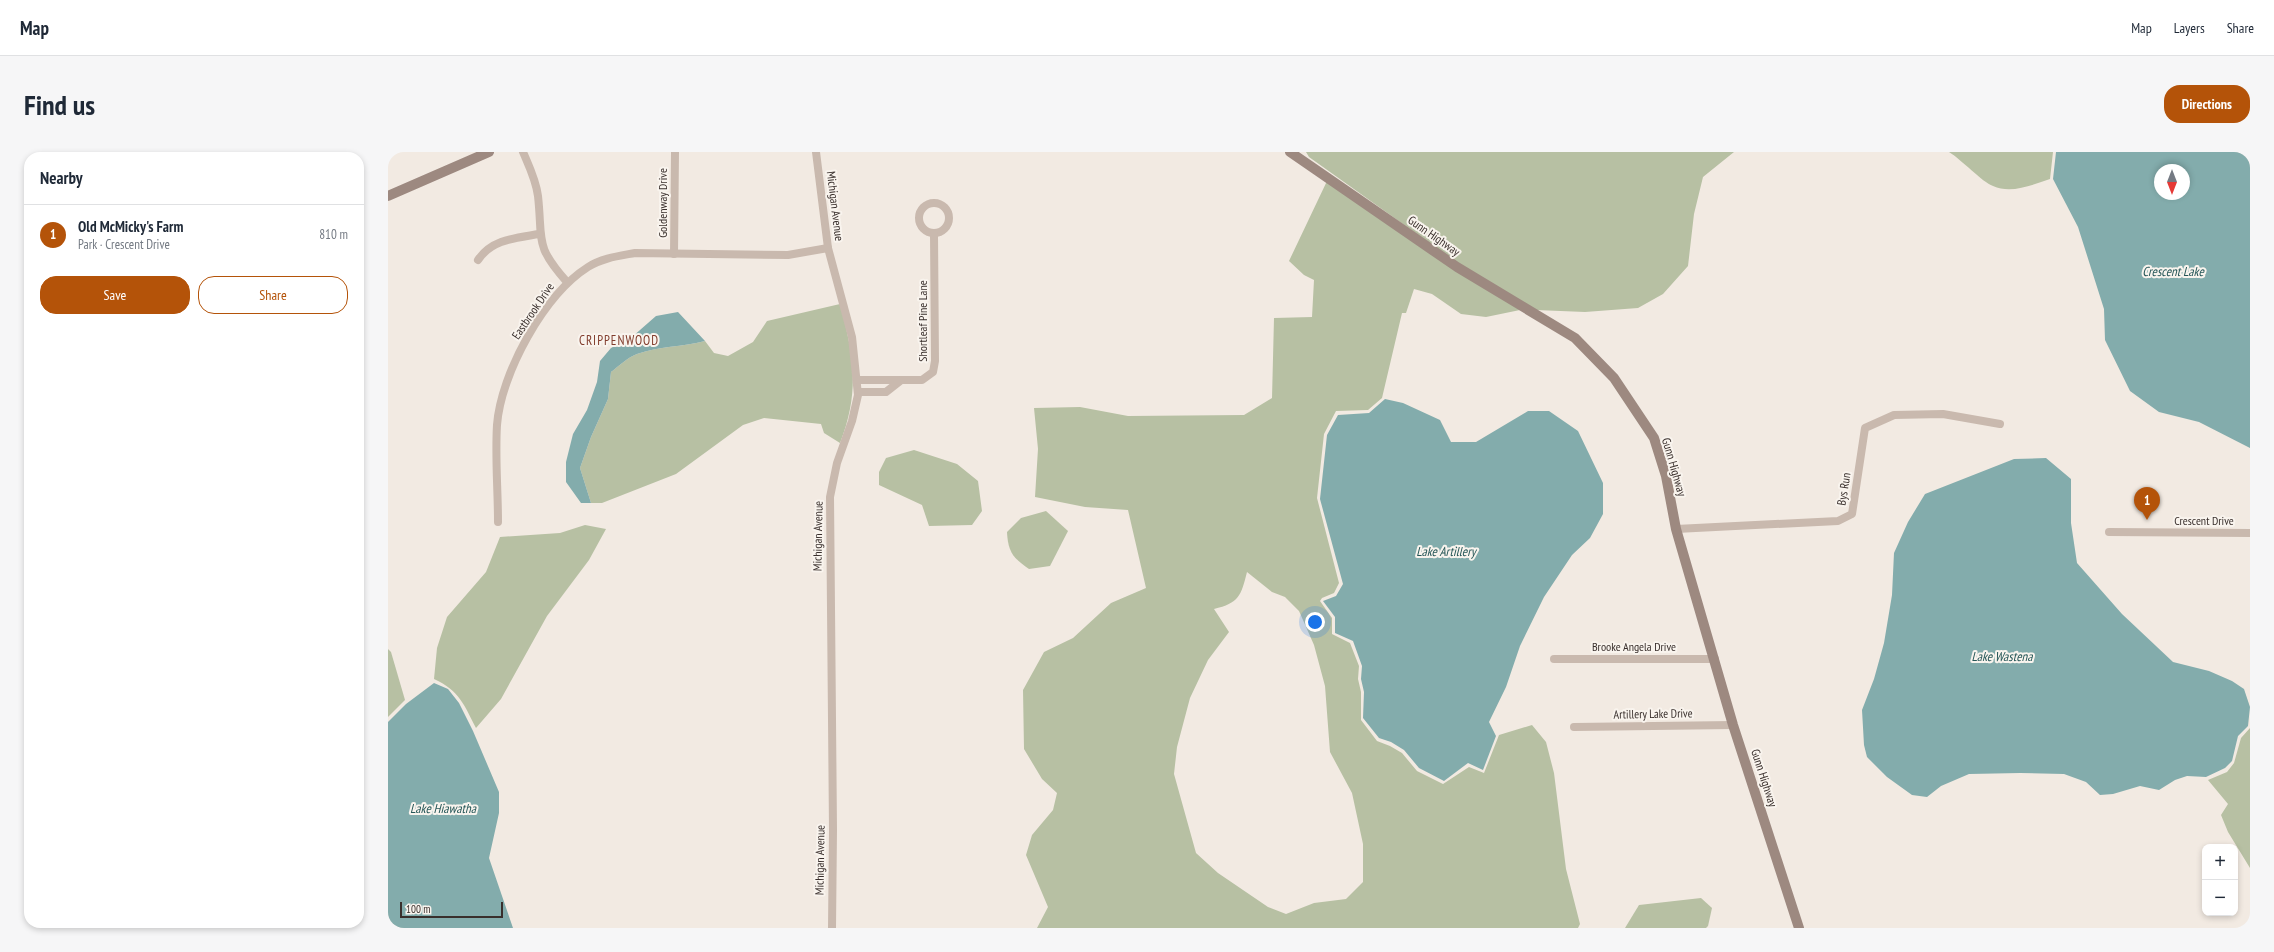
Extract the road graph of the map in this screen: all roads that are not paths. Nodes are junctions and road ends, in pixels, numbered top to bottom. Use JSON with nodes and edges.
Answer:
{"nodes":[{"id":1,"x":523,"y":152,"type":"edge"},
{"id":2,"x":675,"y":152,"type":"edge"},
{"id":3,"x":816,"y":152,"type":"edge"},
{"id":4,"x":1290,"y":152,"type":"edge"},
{"id":5,"x":483,"y":153,"type":"edge"},
{"id":6,"x":388,"y":196,"type":"edge"},
{"id":7,"x":539,"y":234,"type":"junction"},
{"id":8,"x":934,"y":234,"type":"dead end"},
{"id":9,"x":828,"y":248,"type":"junction"},
{"id":10,"x":674,"y":254,"type":"junction"},
{"id":11,"x":478,"y":260,"type":"dead end"},
{"id":12,"x":567,"y":282,"type":"junction"},
{"id":13,"x":857,"y":380,"type":"junction"},
{"id":14,"x":900,"y":381,"type":"junction"},
{"id":15,"x":858,"y":392,"type":"junction"},
{"id":16,"x":2000,"y":424,"type":"dead end"},
{"id":17,"x":498,"y":522,"type":"dead end"},
{"id":18,"x":1676,"y":529,"type":"junction"},
{"id":19,"x":2109,"y":532,"type":"dead end"},
{"id":20,"x":2250,"y":533,"type":"edge"},
{"id":21,"x":1554,"y":659,"type":"dead end"},
{"id":22,"x":1715,"y":659,"type":"junction"},
{"id":23,"x":1733,"y":725,"type":"junction"},
{"id":24,"x":1574,"y":728,"type":"dead end"},
{"id":25,"x":832,"y":928,"type":"edge"},
{"id":26,"x":1799,"y":928,"type":"edge"}],
"edges":[{"from":1,"to":7,"type":"street"},
{"from":2,"to":10,"type":"street","name":"Goldenway Drive"},
{"from":3,"to":9,"type":"street","name":"Michigan Avenue"},
{"from":4,"to":18,"type":"main road","name":"Gunn Highway"},
{"from":5,"to":6,"type":"main road"},
{"from":7,"to":11,"type":"street"},
{"from":7,"to":12,"type":"street"},
{"from":8,"to":14,"type":"street","name":"Shortleaf Pine Lane"},
{"from":9,"to":10,"type":"street","name":"Eastbrook Drive"},
{"from":9,"to":13,"type":"street","name":"Michigan Avenue"},
{"from":10,"to":12,"type":"street","name":"Eastbrook Drive"},
{"from":12,"to":17,"type":"street","name":"Eastbrook Drive"},
{"from":13,"to":14,"type":"street","name":"Shortleaf Pine Lane"},
{"from":13,"to":15,"type":"street","name":"Michigan Avenue"},
{"from":14,"to":15,"type":"street"},
{"from":15,"to":25,"type":"street","name":"Michigan Avenue"},
{"from":16,"to":18,"type":"street","name":"Bys Run"},
{"from":18,"to":22,"type":"main road","name":"Gunn Highway"},
{"from":19,"to":20,"type":"street","name":"Crescent Drive"},
{"from":21,"to":22,"type":"street","name":"Brooke Angela Drive"},
{"from":22,"to":23,"type":"main road","name":"Gunn Highway"},
{"from":23,"to":24,"type":"street","name":"Artillery Lake Drive"},
{"from":23,"to":26,"type":"main road","name":"Gunn Highway"}]}
